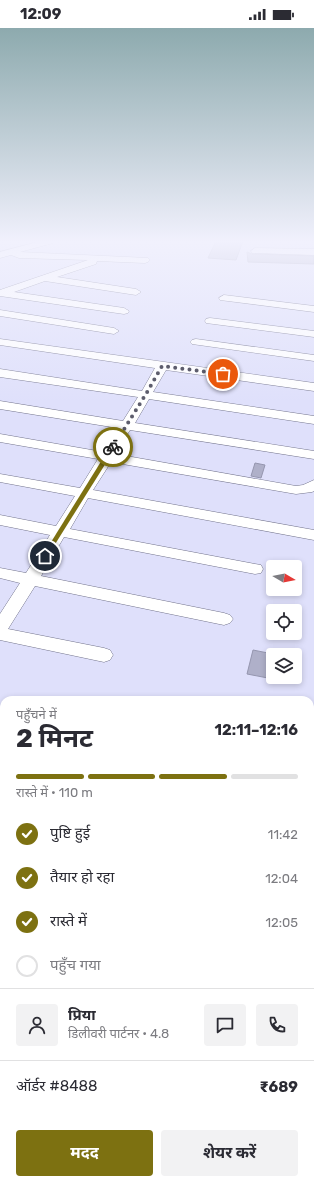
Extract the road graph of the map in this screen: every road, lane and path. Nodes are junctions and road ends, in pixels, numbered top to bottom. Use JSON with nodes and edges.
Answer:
{"nodes":[{"id":1,"x":19,"y":295,"type":"edge"},
{"id":2,"x":224,"y":298,"type":"dead end"},
{"id":3,"x":314,"y":309,"type":"edge"},
{"id":4,"x":124,"y":311,"type":"dead end"},
{"id":5,"x":0,"y":313,"type":"edge"},
{"id":6,"x":210,"y":321,"type":"dead end"},
{"id":7,"x":266,"y":328,"type":"junction"},
{"id":8,"x":114,"y":331,"type":"dead end"},
{"id":9,"x":314,"y":334,"type":"edge"},
{"id":10,"x":196,"y":342,"type":"dead end"},
{"id":11,"x":3,"y":346,"type":"edge"},
{"id":12,"x":256,"y":350,"type":"junction"},
{"id":13,"x":314,"y":358,"type":"edge"},
{"id":14,"x":162,"y":366,"type":"junction"},
{"id":15,"x":0,"y":372,"type":"edge"},
{"id":16,"x":314,"y":387,"type":"edge"},
{"id":17,"x":146,"y":394,"type":"junction"},
{"id":18,"x":0,"y":405,"type":"edge"},
{"id":19,"x":314,"y":420,"type":"edge"},
{"id":20,"x":127,"y":425,"type":"junction"},
{"id":21,"x":0,"y":438,"type":"edge"},
{"id":22,"x":314,"y":455,"type":"edge"},
{"id":23,"x":107,"y":456,"type":"junction"},
{"id":24,"x":0,"y":479,"type":"edge"},
{"id":25,"x":314,"y":484,"type":"edge"},
{"id":26,"x":84,"y":493,"type":"junction"},
{"id":27,"x":0,"y":520,"type":"edge"},
{"id":28,"x":60,"y":532,"type":"junction"},
{"id":29,"x":314,"y":535,"type":"edge"},
{"id":30,"x":256,"y":569,"type":"dead end"},
{"id":31,"x":0,"y":573,"type":"edge"},
{"id":32,"x":30,"y":580,"type":"junction"},
{"id":33,"x":224,"y":619,"type":"dead end"},
{"id":34,"x":0,"y":628,"type":"edge"},
{"id":35,"x":0,"y":634,"type":"edge"},
{"id":36,"x":104,"y":655,"type":"dead end"}],
"edges":[{"from":1,"to":4,"type":"street"},
{"from":2,"to":3,"type":"street"},
{"from":5,"to":8,"type":"street"},
{"from":6,"to":7,"type":"street"},
{"from":7,"to":9,"type":"street"},
{"from":7,"to":12,"type":"street"},
{"from":10,"to":12,"type":"street"},
{"from":11,"to":14,"type":"street"},
{"from":12,"to":13,"type":"street"},
{"from":14,"to":16,"type":"street"},
{"from":14,"to":17,"type":"street"},
{"from":15,"to":17,"type":"street"},
{"from":17,"to":19,"type":"street"},
{"from":17,"to":20,"type":"street"},
{"from":18,"to":20,"type":"street"},
{"from":20,"to":22,"type":"street"},
{"from":20,"to":23,"type":"street"},
{"from":21,"to":23,"type":"street"},
{"from":23,"to":25,"type":"street"},
{"from":23,"to":26,"type":"street"},
{"from":24,"to":26,"type":"street"},
{"from":26,"to":28,"type":"street"},
{"from":26,"to":29,"type":"street"},
{"from":27,"to":28,"type":"street"},
{"from":28,"to":30,"type":"street"},
{"from":28,"to":32,"type":"street"},
{"from":31,"to":32,"type":"street"},
{"from":32,"to":33,"type":"street"},
{"from":32,"to":34,"type":"street"},
{"from":35,"to":36,"type":"street"}]}
